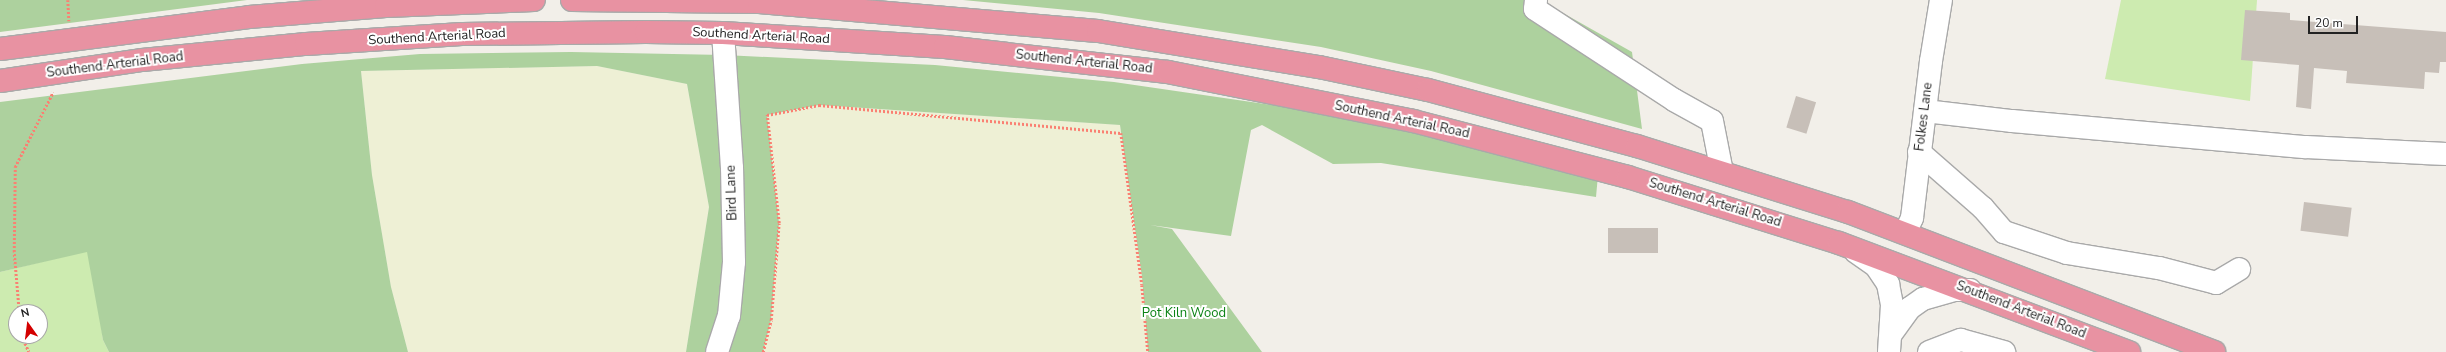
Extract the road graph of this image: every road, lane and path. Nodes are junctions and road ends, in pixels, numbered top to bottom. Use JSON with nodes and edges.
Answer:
{"nodes":[{"id":1,"x":68,"y":0,"type":"edge"},
{"id":2,"x":534,"y":0,"type":"edge"},
{"id":3,"x":572,"y":0,"type":"edge"},
{"id":4,"x":721,"y":0,"type":"edge"},
{"id":5,"x":1536,"y":0,"type":"edge"},
{"id":6,"x":1941,"y":0,"type":"edge"},
{"id":7,"x":70,"y":28,"type":"dead end"},
{"id":8,"x":723,"y":33,"type":"junction"},
{"id":9,"x":0,"y":49,"type":"edge"},
{"id":10,"x":0,"y":81,"type":"edge"},
{"id":11,"x":53,"y":95,"type":"dead end"},
{"id":12,"x":1925,"y":111,"type":"junction"},
{"id":13,"x":1919,"y":152,"type":"junction"},
{"id":14,"x":2446,"y":154,"type":"edge"},
{"id":15,"x":1722,"y":172,"type":"junction"},
{"id":16,"x":1905,"y":233,"type":"junction"},
{"id":17,"x":1838,"y":243,"type":"junction"},
{"id":18,"x":2240,"y":269,"type":"dead end"},
{"id":19,"x":1970,"y":290,"type":"junction"},
{"id":20,"x":18,"y":304,"type":"edge"},
{"id":21,"x":1890,"y":343,"type":"edge"},
{"id":22,"x":717,"y":352,"type":"edge"},
{"id":23,"x":763,"y":352,"type":"edge"},
{"id":24,"x":1148,"y":352,"type":"edge"},
{"id":25,"x":1929,"y":352,"type":"edge"},
{"id":26,"x":2004,"y":352,"type":"edge"},
{"id":27,"x":2129,"y":352,"type":"edge"},
{"id":28,"x":2214,"y":352,"type":"edge"}],
"edges":[{"from":1,"to":7,"type":"path"},
{"from":2,"to":9,"type":"highway"},
{"from":3,"to":4,"type":"highway"},
{"from":4,"to":15,"type":"highway"},
{"from":5,"to":15,"type":"street"},
{"from":6,"to":12,"type":"street","name":"Folkes Lane"},
{"from":8,"to":10,"type":"highway","name":"Southend Arterial Road"},
{"from":8,"to":17,"type":"highway","name":"Southend Arterial Road"},
{"from":8,"to":22,"type":"street","name":"Bird Lane"},
{"from":11,"to":20,"type":"path"},
{"from":12,"to":13,"type":"street","name":"Folkes Lane"},
{"from":12,"to":14,"type":"street"},
{"from":13,"to":16,"type":"street","name":"Folkes Lane"},
{"from":13,"to":18,"type":"street"},
{"from":15,"to":16,"type":"highway"},
{"from":16,"to":28,"type":"highway"},
{"from":17,"to":19,"type":"highway","name":"Southend Arterial Road"},
{"from":17,"to":21,"type":"street"},
{"from":19,"to":21,"type":"street"},
{"from":19,"to":27,"type":"highway","name":"Southend Arterial Road"},
{"from":23,"to":24,"type":"path"},
{"from":25,"to":26,"type":"street"}]}
